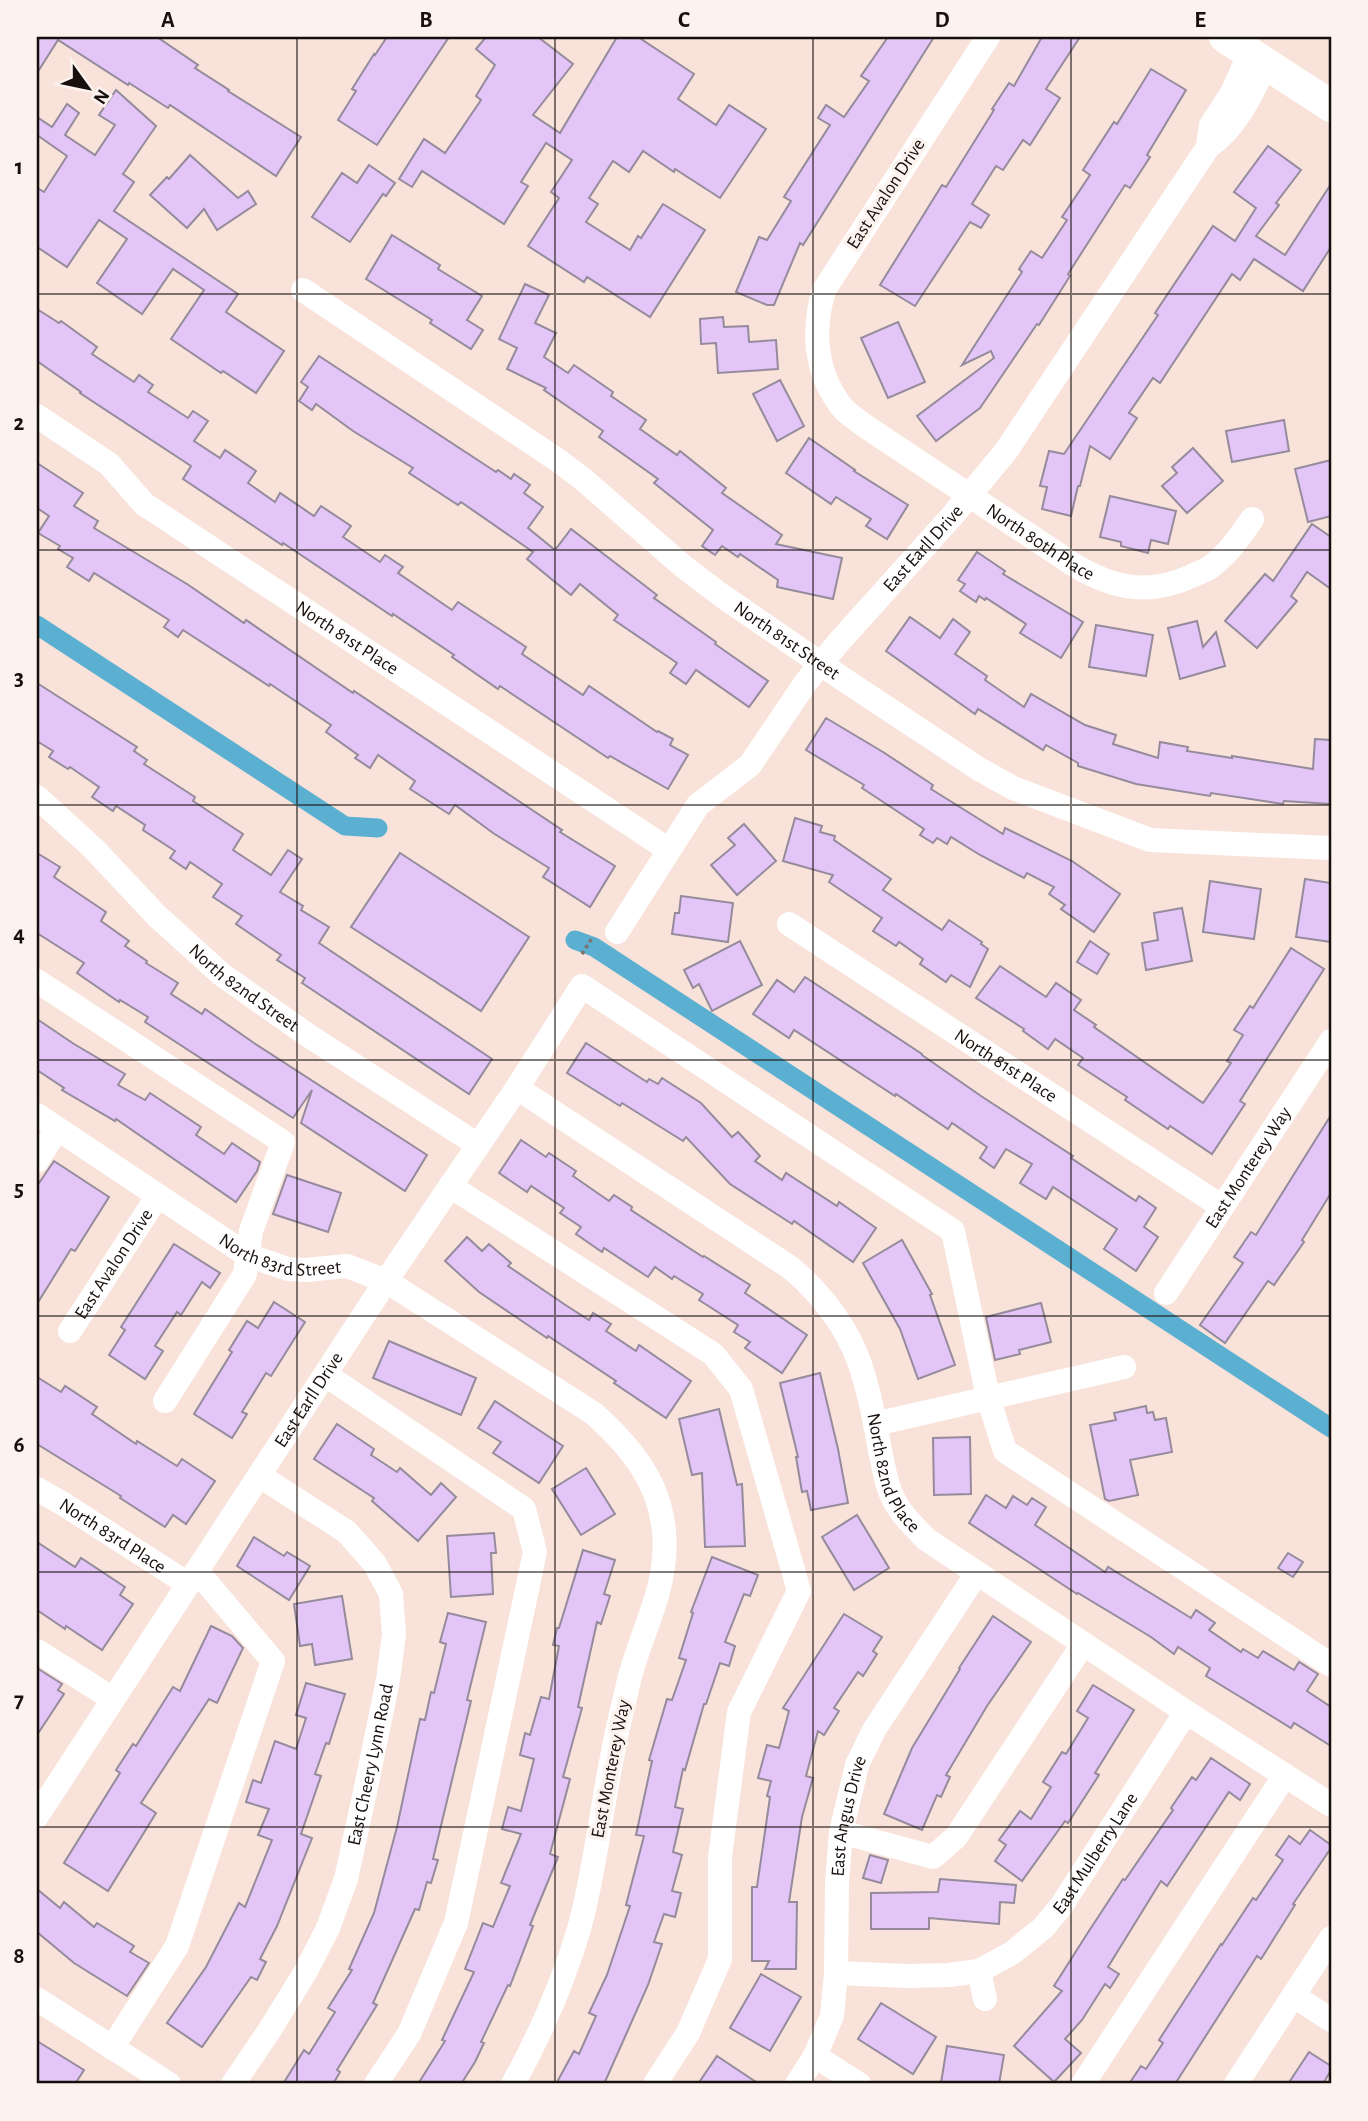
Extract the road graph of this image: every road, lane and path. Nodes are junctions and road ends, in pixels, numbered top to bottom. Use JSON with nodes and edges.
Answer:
{"nodes":[{"id":1,"x":988,"y":37,"type":"edge"},
{"id":2,"x":1247,"y":51,"type":"edge"},
{"id":3,"x":1331,"y":106,"type":"edge"},
{"id":4,"x":303,"y":290,"type":"dead end"},
{"id":5,"x":819,"y":362,"type":"joint"},
{"id":6,"x":37,"y":416,"type":"edge"},
{"id":7,"x":969,"y":497,"type":"junction"},
{"id":8,"x":1252,"y":519,"type":"dead end"},
{"id":9,"x":820,"y":665,"type":"junction"},
{"id":10,"x":37,"y":797,"type":"edge"},
{"id":11,"x":1331,"y":848,"type":"edge"},
{"id":12,"x":669,"y":849,"type":"junction"},
{"id":13,"x":789,"y":924,"type":"dead end"},
{"id":14,"x":617,"y":932,"type":"dead end"},
{"id":15,"x":592,"y":938,"type":"dead end"},
{"id":16,"x":582,"y":954,"type":"dead end"},
{"id":17,"x":37,"y":981,"type":"edge"},
{"id":18,"x":1331,"y":1041,"type":"edge"},
{"id":19,"x":517,"y":1088,"type":"junction"},
{"id":20,"x":47,"y":1122,"type":"edge"},
{"id":21,"x":478,"y":1145,"type":"junction"},
{"id":22,"x":37,"y":1161,"type":"edge"},
{"id":23,"x":450,"y":1186,"type":"junction"},
{"id":24,"x":157,"y":1197,"type":"junction"},
{"id":25,"x":1222,"y":1206,"type":"junction"},
{"id":26,"x":247,"y":1255,"type":"junction"},
{"id":27,"x":386,"y":1281,"type":"junction"},
{"id":28,"x":1166,"y":1293,"type":"dead end"},
{"id":29,"x":70,"y":1331,"type":"dead end"},
{"id":30,"x":1124,"y":1367,"type":"dead end"},
{"id":31,"x":326,"y":1375,"type":"junction"},
{"id":32,"x":988,"y":1397,"type":"junction"},
{"id":33,"x":165,"y":1401,"type":"dead end"},
{"id":34,"x":875,"y":1424,"type":"junction"},
{"id":35,"x":632,"y":1451,"type":"joint"},
{"id":36,"x":260,"y":1476,"type":"junction"},
{"id":37,"x":37,"y":1489,"type":"edge"},
{"id":38,"x":978,"y":1573,"type":"junction"},
{"id":39,"x":192,"y":1578,"type":"junction"},
{"id":40,"x":1083,"y":1644,"type":"junction"},
{"id":41,"x":37,"y":1651,"type":"edge"},
{"id":42,"x":1331,"y":1665,"type":"edge"},
{"id":43,"x":113,"y":1699,"type":"junction"},
{"id":44,"x":1186,"y":1712,"type":"junction"},
{"id":45,"x":1285,"y":1775,"type":"junction"},
{"id":46,"x":1331,"y":1805,"type":"edge"},
{"id":47,"x":37,"y":1816,"type":"edge"},
{"id":48,"x":841,"y":1832,"type":"junction"},
{"id":49,"x":1331,"y":1938,"type":"edge"},
{"id":50,"x":979,"y":1971,"type":"junction"},
{"id":51,"x":836,"y":1973,"type":"junction"},
{"id":52,"x":1294,"y":1996,"type":"junction"},
{"id":53,"x":37,"y":1999,"type":"edge"},
{"id":54,"x":985,"y":1999,"type":"dead end"},
{"id":55,"x":1331,"y":2020,"type":"edge"},
{"id":56,"x":112,"y":2048,"type":"junction"},
{"id":57,"x":815,"y":2056,"type":"junction"},
{"id":58,"x":169,"y":2084,"type":"edge"},
{"id":59,"x":233,"y":2084,"type":"edge"},
{"id":60,"x":376,"y":2084,"type":"edge"},
{"id":61,"x":513,"y":2084,"type":"edge"},
{"id":62,"x":654,"y":2084,"type":"edge"},
{"id":63,"x":797,"y":2084,"type":"edge"},
{"id":64,"x":859,"y":2084,"type":"edge"},
{"id":65,"x":1083,"y":2084,"type":"edge"},
{"id":66,"x":1236,"y":2084,"type":"edge"}],
"edges":[{"from":1,"to":5,"type":"street","name":"East Avalon Drive"},
{"from":2,"to":3,"type":"main road"},
{"from":2,"to":7,"type":"street","name":"East Earll Drive"},
{"from":4,"to":9,"type":"street","name":"North 81st Street"},
{"from":5,"to":7,"type":"street","name":"North 80th Place"},
{"from":6,"to":12,"type":"street","name":"North 81st Place"},
{"from":7,"to":8,"type":"street","name":"North 80th Place"},
{"from":7,"to":9,"type":"street","name":"East Earll Drive"},
{"from":9,"to":11,"type":"street","name":"North 81st Street"},
{"from":9,"to":12,"type":"street","name":"East Earll Drive"},
{"from":10,"to":21,"type":"street","name":"North 82nd Street"},
{"from":12,"to":14,"type":"street","name":"East Earll Drive"},
{"from":13,"to":25,"type":"street","name":"North 81st Place"},
{"from":15,"to":16,"type":"path"},
{"from":17,"to":26,"type":"street"},
{"from":18,"to":25,"type":"street","name":"East Monterey Way"},
{"from":19,"to":21,"type":"street","name":"East Earll Drive"},
{"from":19,"to":32,"type":"street","name":"East Earll Drive"},
{"from":19,"to":34,"type":"street","name":"North 82nd Place"},
{"from":20,"to":22,"type":"street"},
{"from":20,"to":24,"type":"street","name":"North 83rd Street"},
{"from":21,"to":23,"type":"street","name":"East Earll Drive"},
{"from":23,"to":27,"type":"street","name":"East Earll Drive"},
{"from":23,"to":62,"type":"street"},
{"from":24,"to":26,"type":"street","name":"North 83rd Street"},
{"from":24,"to":29,"type":"street","name":"East Avalon Drive"},
{"from":25,"to":28,"type":"street","name":"East Monterey Way"},
{"from":26,"to":27,"type":"street","name":"North 83rd Street"},
{"from":26,"to":33,"type":"street"},
{"from":27,"to":31,"type":"street","name":"East Earll Drive"},
{"from":27,"to":35,"type":"street","name":"North 83rd Street"},
{"from":30,"to":32,"type":"street"},
{"from":31,"to":36,"type":"street","name":"East Earll Drive"},
{"from":31,"to":60,"type":"street"},
{"from":32,"to":34,"type":"street"},
{"from":32,"to":42,"type":"street"},
{"from":34,"to":38,"type":"street","name":"North 82nd Place"},
{"from":35,"to":61,"type":"street","name":"East Monterey Way"},
{"from":36,"to":39,"type":"street","name":"East Earll Drive"},
{"from":36,"to":59,"type":"street","name":"East Cheery Lynn Road"},
{"from":37,"to":39,"type":"street","name":"North 83rd Place"},
{"from":38,"to":40,"type":"street","name":"North 82nd Place"},
{"from":38,"to":48,"type":"street","name":"East Angus Drive"},
{"from":39,"to":43,"type":"street","name":"East Earll Drive"},
{"from":39,"to":56,"type":"street","name":"North 83rd Place"},
{"from":40,"to":44,"type":"street","name":"North 82nd Place"},
{"from":40,"to":48,"type":"street"},
{"from":41,"to":43,"type":"street"},
{"from":43,"to":47,"type":"street","name":"East Earll Drive"},
{"from":44,"to":45,"type":"street","name":"North 82nd Place"},
{"from":44,"to":50,"type":"street","name":"East Mulberry Lane"},
{"from":45,"to":46,"type":"street","name":"North 82nd Place"},
{"from":45,"to":65,"type":"street"},
{"from":48,"to":51,"type":"street","name":"East Angus Drive"},
{"from":49,"to":52,"type":"street"},
{"from":50,"to":51,"type":"street","name":"East Mulberry Lane"},
{"from":50,"to":54,"type":"street"},
{"from":51,"to":57,"type":"street","name":"East Angus Drive"},
{"from":52,"to":55,"type":"street"},
{"from":52,"to":66,"type":"street"},
{"from":53,"to":56,"type":"street"},
{"from":56,"to":58,"type":"street"},
{"from":57,"to":63,"type":"street","name":"East Angus Drive"},
{"from":57,"to":64,"type":"street"}]}
